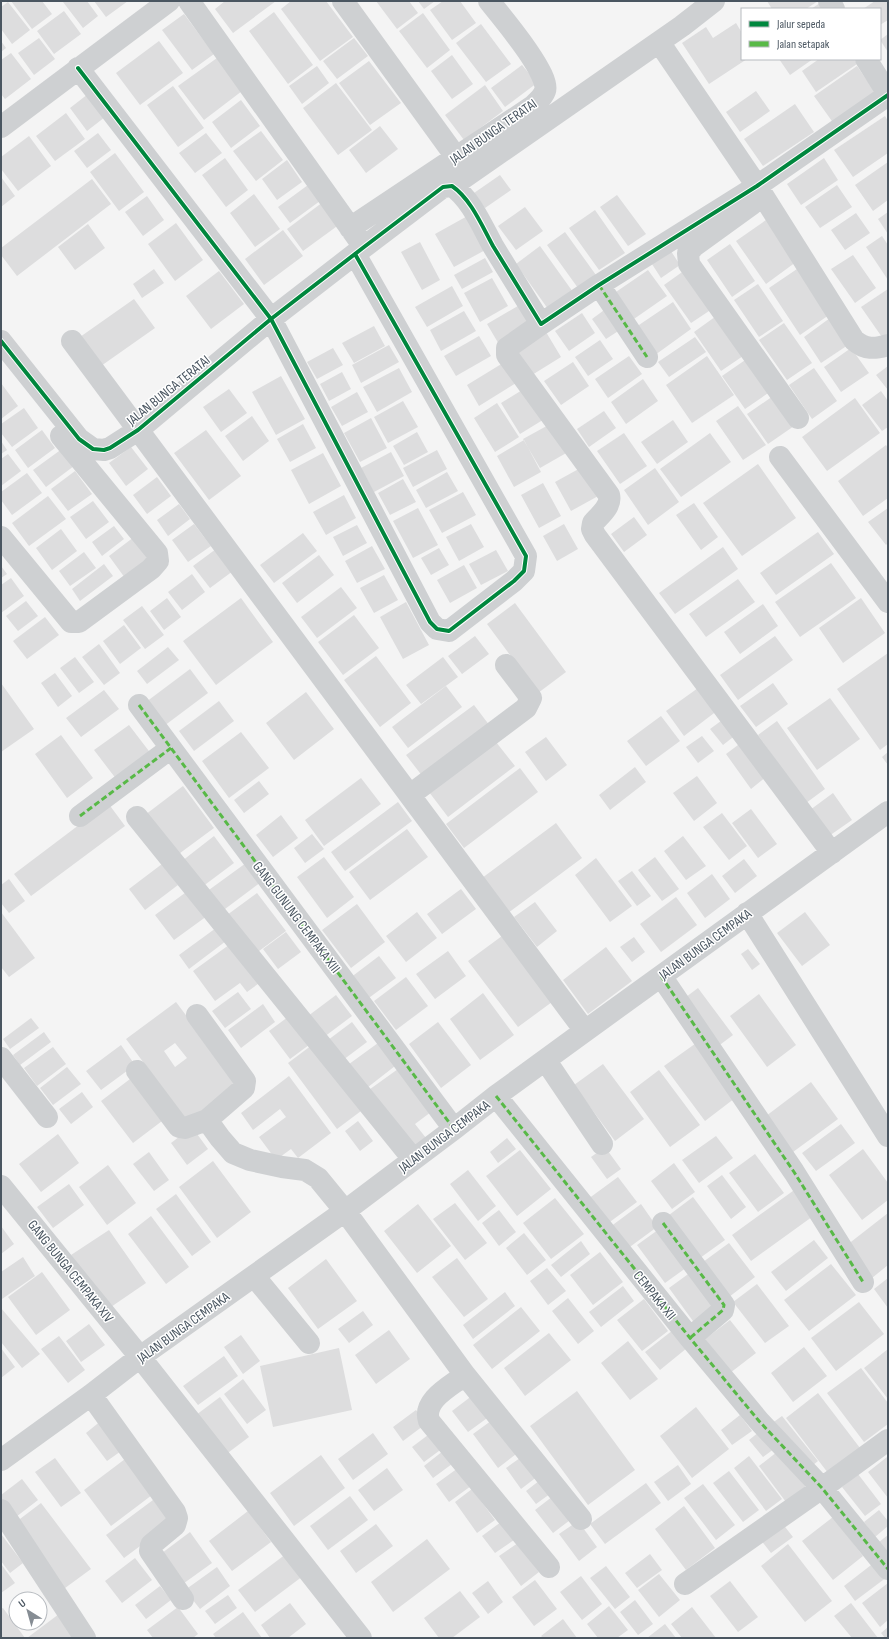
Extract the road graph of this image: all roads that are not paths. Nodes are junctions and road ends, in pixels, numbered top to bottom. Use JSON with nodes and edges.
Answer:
{"nodes":[{"id":1,"x":169,"y":1,"type":"edge"},
{"id":2,"x":189,"y":1,"type":"edge"},
{"id":3,"x":343,"y":1,"type":"edge"},
{"id":4,"x":489,"y":1,"type":"edge"},
{"id":5,"x":714,"y":1,"type":"edge"},
{"id":6,"x":659,"y":42,"type":"junction"},
{"id":7,"x":867,"y":60,"type":"edge"},
{"id":8,"x":78,"y":68,"type":"junction"},
{"id":9,"x":888,"y":94,"type":"edge"},
{"id":10,"x":1,"y":127,"type":"edge"},
{"id":11,"x":456,"y":158,"type":"junction"},
{"id":12,"x":452,"y":186,"type":"junction"},
{"id":13,"x":760,"y":191,"type":"junction"},
{"id":14,"x":350,"y":228,"type":"junction"},
{"id":15,"x":359,"y":250,"type":"junction"},
{"id":16,"x":599,"y":285,"type":"junction"},
{"id":17,"x":271,"y":319,"type":"junction"},
{"id":18,"x":541,"y":324,"type":"junction"},
{"id":19,"x":1,"y":341,"type":"edge"},
{"id":20,"x":72,"y":342,"type":"dead end"},
{"id":21,"x":888,"y":345,"type":"edge"},
{"id":22,"x":647,"y":357,"type":"dead end"},
{"id":23,"x":1,"y":363,"type":"edge"},
{"id":24,"x":798,"y":418,"type":"dead end"},
{"id":25,"x":138,"y":430,"type":"junction"},
{"id":26,"x":780,"y":457,"type":"dead end"},
{"id":27,"x":1,"y":537,"type":"edge"},
{"id":28,"x":888,"y":602,"type":"edge"},
{"id":29,"x":506,"y":665,"type":"dead end"},
{"id":30,"x":139,"y":705,"type":"dead end"},
{"id":31,"x":171,"y":748,"type":"junction"},
{"id":32,"x":410,"y":795,"type":"junction"},
{"id":33,"x":888,"y":812,"type":"edge"},
{"id":34,"x":80,"y":816,"type":"dead end"},
{"id":35,"x":137,"y":817,"type":"dead end"},
{"id":36,"x":832,"y":853,"type":"junction"},
{"id":37,"x":747,"y":913,"type":"junction"},
{"id":38,"x":661,"y":976,"type":"junction"},
{"id":39,"x":197,"y":1015,"type":"dead end"},
{"id":40,"x":585,"y":1031,"type":"junction"},
{"id":41,"x":1,"y":1058,"type":"edge"},
{"id":42,"x":546,"y":1061,"type":"junction"},
{"id":43,"x":137,"y":1071,"type":"dead end"},
{"id":44,"x":496,"y":1096,"type":"junction"},
{"id":45,"x":47,"y":1117,"type":"dead end"},
{"id":46,"x":207,"y":1120,"type":"junction"},
{"id":47,"x":454,"y":1129,"type":"junction"},
{"id":48,"x":888,"y":1136,"type":"edge"},
{"id":49,"x":602,"y":1144,"type":"dead end"},
{"id":50,"x":413,"y":1159,"type":"junction"},
{"id":51,"x":1,"y":1186,"type":"edge"},
{"id":52,"x":345,"y":1211,"type":"junction"},
{"id":53,"x":663,"y":1223,"type":"dead end"},
{"id":54,"x":254,"y":1276,"type":"junction"},
{"id":55,"x":863,"y":1282,"type":"dead end"},
{"id":56,"x":690,"y":1338,"type":"junction"},
{"id":57,"x":309,"y":1343,"type":"dead end"},
{"id":58,"x":140,"y":1357,"type":"junction"},
{"id":59,"x":465,"y":1375,"type":"junction"},
{"id":60,"x":91,"y":1395,"type":"junction"},
{"id":61,"x":888,"y":1440,"type":"edge"},
{"id":62,"x":1,"y":1460,"type":"edge"},
{"id":63,"x":822,"y":1488,"type":"junction"},
{"id":64,"x":1,"y":1510,"type":"edge"},
{"id":65,"x":581,"y":1519,"type":"dead end"},
{"id":66,"x":549,"y":1567,"type":"dead end"},
{"id":67,"x":888,"y":1569,"type":"edge"},
{"id":68,"x":685,"y":1584,"type":"dead end"},
{"id":69,"x":183,"y":1599,"type":"dead end"},
{"id":70,"x":85,"y":1638,"type":"edge"},
{"id":71,"x":361,"y":1638,"type":"edge"}],
"edges":[{"from":1,"to":8,"type":"street"},
{"from":2,"to":14,"type":"street"},
{"from":3,"to":11,"type":"street"},
{"from":4,"to":11,"type":"street","name":"JALAN BUNGA TERATAI"},
{"from":5,"to":6,"type":"street","name":"JALAN BUNGA TERATAI"},
{"from":6,"to":12,"type":"street","name":"JALAN BUNGA TERATAI"},
{"from":6,"to":13,"type":"street"},
{"from":7,"to":9,"type":"street"},
{"from":8,"to":10,"type":"street"},
{"from":8,"to":17,"type":"street"},
{"from":9,"to":13,"type":"street"},
{"from":11,"to":14,"type":"street","name":"JALAN BUNGA TERATAI"},
{"from":12,"to":15,"type":"street","name":"JALAN BUNGA TERATAI"},
{"from":12,"to":18,"type":"street"},
{"from":13,"to":16,"type":"street"},
{"from":13,"to":21,"type":"street"},
{"from":13,"to":24,"type":"street"},
{"from":14,"to":15,"type":"street"},
{"from":15,"to":17,"type":"street","name":"JALAN BUNGA TERATAI"},
{"from":15,"to":17,"type":"street"},
{"from":16,"to":18,"type":"street"},
{"from":16,"to":22,"type":"street"},
{"from":17,"to":25,"type":"street","name":"JALAN BUNGA TERATAI"},
{"from":18,"to":36,"type":"street"},
{"from":19,"to":25,"type":"street","name":"JALAN BUNGA TERATAI"},
{"from":20,"to":25,"type":"street"},
{"from":23,"to":27,"type":"street"},
{"from":25,"to":32,"type":"street"},
{"from":26,"to":28,"type":"street"},
{"from":29,"to":32,"type":"street"},
{"from":30,"to":31,"type":"street","name":"GANG GUNUNG CEMPAKA XIII"},
{"from":31,"to":34,"type":"street"},
{"from":31,"to":47,"type":"street","name":"GANG GUNUNG CEMPAKA XIII"},
{"from":32,"to":40,"type":"street"},
{"from":33,"to":36,"type":"street","name":"JALAN BUNGA CEMPAKA"},
{"from":35,"to":50,"type":"street"},
{"from":36,"to":37,"type":"street","name":"JALAN BUNGA CEMPAKA"},
{"from":37,"to":38,"type":"street","name":"JALAN BUNGA CEMPAKA"},
{"from":37,"to":48,"type":"street"},
{"from":38,"to":40,"type":"street","name":"JALAN BUNGA CEMPAKA"},
{"from":38,"to":55,"type":"street"},
{"from":39,"to":46,"type":"street"},
{"from":40,"to":42,"type":"street","name":"JALAN BUNGA CEMPAKA"},
{"from":41,"to":45,"type":"street"},
{"from":42,"to":44,"type":"street","name":"JALAN BUNGA CEMPAKA"},
{"from":42,"to":49,"type":"street"},
{"from":43,"to":46,"type":"street"},
{"from":44,"to":47,"type":"street","name":"JALAN BUNGA CEMPAKA"},
{"from":44,"to":56,"type":"street","name":"CEMPAKA XII"},
{"from":46,"to":52,"type":"street"},
{"from":47,"to":50,"type":"street","name":"JALAN BUNGA CEMPAKA"},
{"from":50,"to":52,"type":"street","name":"JALAN BUNGA CEMPAKA"},
{"from":51,"to":58,"type":"street","name":"GANG BUNGA CEMPAKA XIV"},
{"from":52,"to":54,"type":"street","name":"JALAN BUNGA CEMPAKA"},
{"from":52,"to":59,"type":"street"},
{"from":53,"to":56,"type":"street"},
{"from":54,"to":57,"type":"street"},
{"from":54,"to":58,"type":"street","name":"JALAN BUNGA CEMPAKA"},
{"from":56,"to":63,"type":"street","name":"CEMPAKA XII"},
{"from":58,"to":60,"type":"street","name":"JALAN BUNGA CEMPAKA"},
{"from":58,"to":71,"type":"street","name":"GANG BUNGA CEMPAKA XIV"},
{"from":59,"to":65,"type":"street"},
{"from":59,"to":66,"type":"street"},
{"from":60,"to":62,"type":"street","name":"JALAN BUNGA CEMPAKA"},
{"from":60,"to":69,"type":"street"},
{"from":61,"to":63,"type":"street"},
{"from":63,"to":67,"type":"street","name":"CEMPAKA XII"},
{"from":63,"to":68,"type":"street"},
{"from":64,"to":70,"type":"street"}]}
